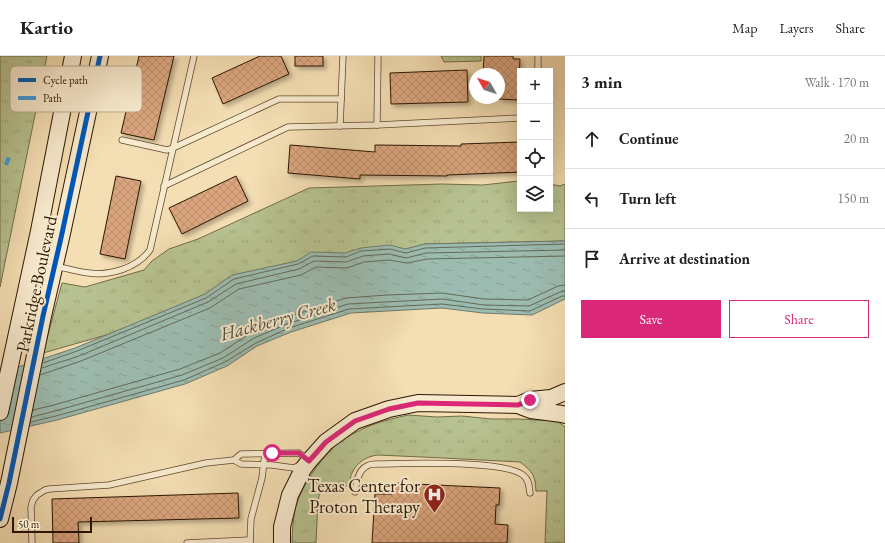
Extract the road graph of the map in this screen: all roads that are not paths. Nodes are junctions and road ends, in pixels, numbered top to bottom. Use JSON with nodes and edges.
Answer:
{"nodes":[{"id":1,"x":73,"y":56,"type":"edge"},
{"id":2,"x":100,"y":56,"type":"edge"},
{"id":3,"x":194,"y":56,"type":"edge"},
{"id":4,"x":343,"y":56,"type":"edge"},
{"id":5,"x":378,"y":56,"type":"edge"},
{"id":6,"x":538,"y":56,"type":"edge"},
{"id":7,"x":71,"y":66,"type":"edge"},
{"id":8,"x":98,"y":66,"type":"edge"},
{"id":9,"x":538,"y":68,"type":"edge"},
{"id":10,"x":341,"y":99,"type":"junction"},
{"id":11,"x":62,"y":112,"type":"edge"},
{"id":12,"x":88,"y":112,"type":"edge"},
{"id":13,"x":517,"y":118,"type":"edge"},
{"id":14,"x":377,"y":125,"type":"junction"},
{"id":15,"x":340,"y":126,"type":"junction"},
{"id":16,"x":122,"y":140,"type":"dead end"},
{"id":17,"x":172,"y":148,"type":"junction"},
{"id":18,"x":164,"y":186,"type":"junction"},
{"id":19,"x":55,"y":266,"type":"junction"},
{"id":20,"x":565,"y":392,"type":"edge"},
{"id":21,"x":518,"y":405,"type":"junction"},
{"id":22,"x":0,"y":412,"type":"edge"},
{"id":23,"x":565,"y":415,"type":"edge"},
{"id":24,"x":265,"y":454,"type":"junction"},
{"id":25,"x":234,"y":460,"type":"junction"},
{"id":26,"x":309,"y":461,"type":"junction"},
{"id":27,"x":264,"y":465,"type":"junction"},
{"id":28,"x":355,"y":492,"type":"dead end"},
{"id":29,"x":530,"y":493,"type":"dead end"},
{"id":30,"x":0,"y":519,"type":"edge"},
{"id":31,"x":250,"y":541,"type":"edge"},
{"id":32,"x":32,"y":543,"type":"edge"},
{"id":33,"x":188,"y":543,"type":"edge"},
{"id":34,"x":282,"y":543,"type":"edge"}],
"edges":[{"from":1,"to":7,"type":"street","name":"Parkridge Boulevard"},
{"from":2,"to":8,"type":"street","name":"Parkridge Boulevard"},
{"from":3,"to":17,"type":"lane"},
{"from":4,"to":10,"type":"lane"},
{"from":5,"to":14,"type":"lane"},
{"from":6,"to":9,"type":"lane"},
{"from":10,"to":15,"type":"lane"},
{"from":10,"to":17,"type":"lane"},
{"from":11,"to":22,"type":"street","name":"Parkridge Boulevard"},
{"from":12,"to":19,"type":"street","name":"Parkridge Boulevard"},
{"from":13,"to":14,"type":"lane"},
{"from":14,"to":15,"type":"lane"},
{"from":15,"to":18,"type":"lane"},
{"from":16,"to":17,"type":"lane"},
{"from":17,"to":18,"type":"lane"},
{"from":18,"to":19,"type":"lane"},
{"from":19,"to":30,"type":"street","name":"Parkridge Boulevard"},
{"from":20,"to":21,"type":"street"},
{"from":21,"to":23,"type":"street"},
{"from":21,"to":26,"type":"street"},
{"from":24,"to":25,"type":"lane"},
{"from":24,"to":26,"type":"lane"},
{"from":24,"to":27,"type":"lane"},
{"from":25,"to":27,"type":"lane"},
{"from":25,"to":32,"type":"lane"},
{"from":26,"to":27,"type":"lane"},
{"from":26,"to":34,"type":"street"},
{"from":27,"to":31,"type":"lane"},
{"from":28,"to":29,"type":"lane"},
{"from":31,"to":33,"type":"lane"}]}
